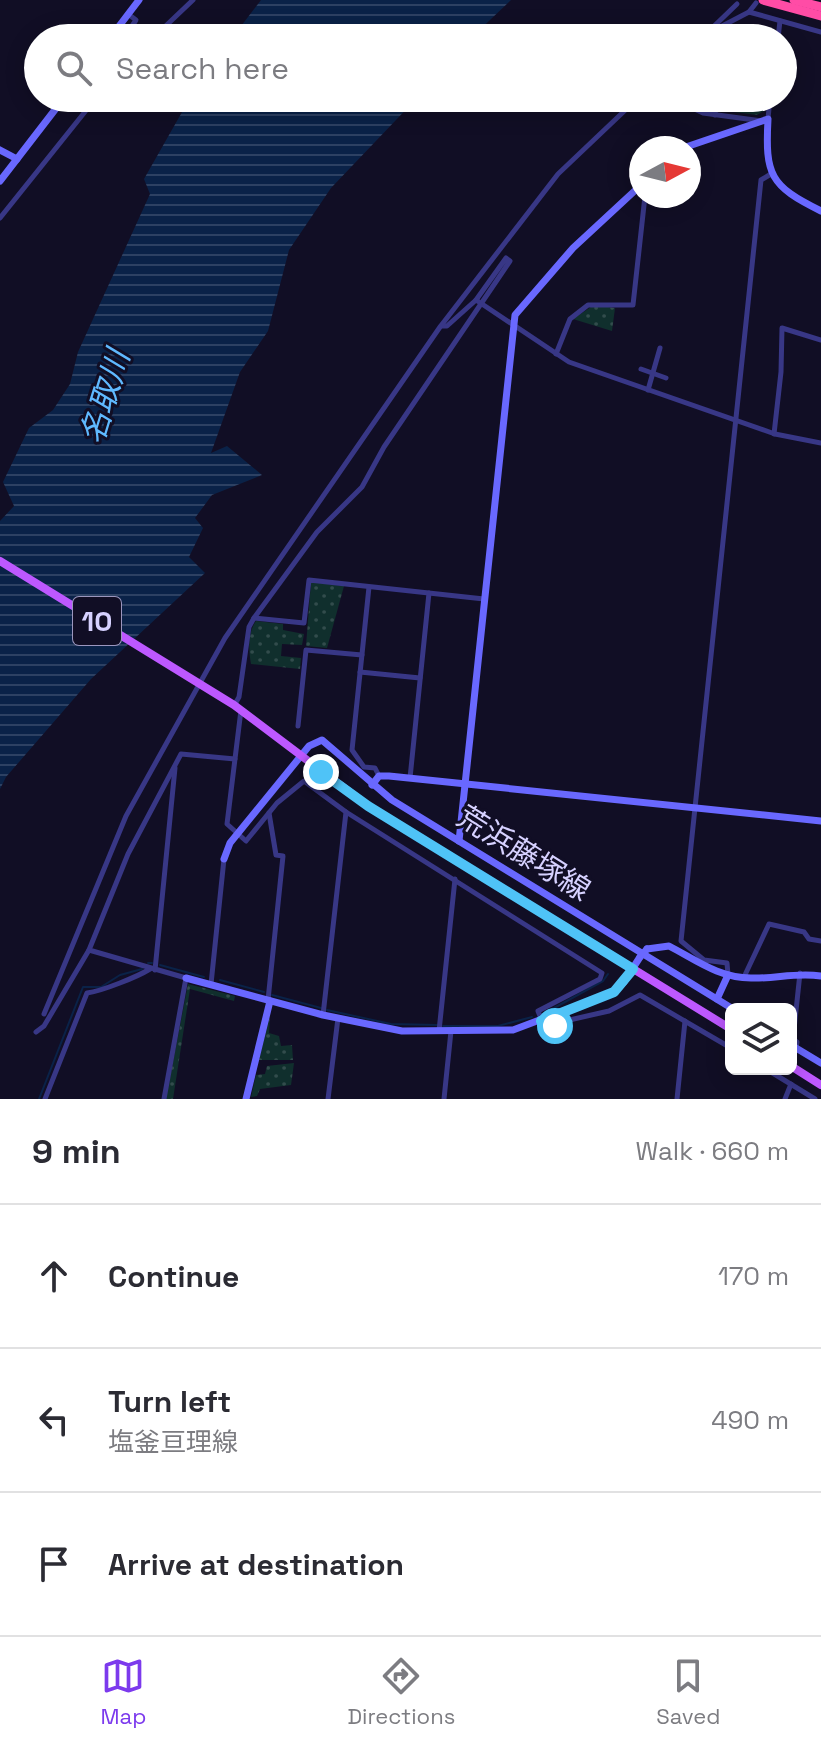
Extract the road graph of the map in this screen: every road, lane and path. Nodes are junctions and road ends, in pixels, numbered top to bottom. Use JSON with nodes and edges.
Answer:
{"nodes":[{"id":1,"x":139,"y":0,"type":"edge"},
{"id":2,"x":193,"y":0,"type":"edge"},
{"id":3,"x":794,"y":0,"type":"edge"},
{"id":4,"x":759,"y":2,"type":"edge"},
{"id":5,"x":737,"y":4,"type":"dead end"},
{"id":6,"x":821,"y":7,"type":"edge"},
{"id":7,"x":749,"y":12,"type":"junction"},
{"id":8,"x":128,"y":14,"type":"junction"},
{"id":9,"x":821,"y":16,"type":"edge"},
{"id":10,"x":780,"y":21,"type":"junction"},
{"id":11,"x":120,"y":24,"type":"edge"},
{"id":12,"x":133,"y":24,"type":"edge"},
{"id":13,"x":167,"y":24,"type":"edge"},
{"id":14,"x":716,"y":24,"type":"edge"},
{"id":15,"x":726,"y":24,"type":"edge"},
{"id":16,"x":780,"y":24,"type":"edge"},
{"id":17,"x":791,"y":24,"type":"edge"},
{"id":18,"x":797,"y":26,"type":"edge"},
{"id":19,"x":821,"y":32,"type":"edge"},
{"id":20,"x":53,"y":112,"type":"edge"},
{"id":21,"x":85,"y":112,"type":"edge"},
{"id":22,"x":623,"y":112,"type":"edge"},
{"id":23,"x":701,"y":112,"type":"edge"},
{"id":24,"x":715,"y":112,"type":"edge"},
{"id":25,"x":767,"y":112,"type":"edge"},
{"id":26,"x":715,"y":115,"type":"junction"},
{"id":27,"x":765,"y":120,"type":"junction"},
{"id":28,"x":701,"y":142,"type":"edge"},
{"id":29,"x":0,"y":150,"type":"edge"},
{"id":30,"x":17,"y":159,"type":"junction"},
{"id":31,"x":771,"y":174,"type":"junction"},
{"id":32,"x":0,"y":181,"type":"edge"},
{"id":33,"x":629,"y":196,"type":"edge"},
{"id":34,"x":644,"y":208,"type":"edge"},
{"id":35,"x":821,"y":211,"type":"edge"},
{"id":36,"x":0,"y":218,"type":"edge"},
{"id":37,"x":478,"y":303,"type":"junction"},
{"id":38,"x":513,"y":325,"type":"junction"},
{"id":39,"x":441,"y":326,"type":"junction"},
{"id":40,"x":821,"y":340,"type":"edge"},
{"id":41,"x":660,"y":348,"type":"dead end"},
{"id":42,"x":556,"y":354,"type":"junction"},
{"id":43,"x":641,"y":369,"type":"dead end"},
{"id":44,"x":653,"y":373,"type":"junction"},
{"id":45,"x":666,"y":378,"type":"dead end"},
{"id":46,"x":648,"y":390,"type":"junction"},
{"id":47,"x":736,"y":421,"type":"junction"},
{"id":48,"x":774,"y":434,"type":"junction"},
{"id":49,"x":821,"y":443,"type":"edge"},
{"id":50,"x":0,"y":561,"type":"edge"},
{"id":51,"x":369,"y":587,"type":"junction"},
{"id":52,"x":429,"y":593,"type":"junction"},
{"id":53,"x":484,"y":599,"type":"junction"},
{"id":54,"x":254,"y":618,"type":"junction"},
{"id":55,"x":362,"y":655,"type":"junction"},
{"id":56,"x":360,"y":672,"type":"junction"},
{"id":57,"x":420,"y":678,"type":"junction"},
{"id":58,"x":197,"y":682,"type":"junction"},
{"id":59,"x":237,"y":708,"type":"junction"},
{"id":60,"x":298,"y":726,"type":"dead end"},
{"id":61,"x":302,"y":756,"type":"junction"},
{"id":62,"x":235,"y":759,"type":"junction"},
{"id":63,"x":175,"y":764,"type":"junction"},
{"id":64,"x":379,"y":776,"type":"junction"},
{"id":65,"x":410,"y":778,"type":"junction"},
{"id":66,"x":465,"y":784,"type":"junction"},
{"id":67,"x":372,"y":785,"type":"junction"},
{"id":68,"x":696,"y":808,"type":"junction"},
{"id":69,"x":269,"y":812,"type":"junction"},
{"id":70,"x":346,"y":812,"type":"junction"},
{"id":71,"x":821,"y":821,"type":"edge"},
{"id":72,"x":237,"y":834,"type":"junction"},
{"id":73,"x":459,"y":841,"type":"junction"},
{"id":74,"x":224,"y":859,"type":"joint"},
{"id":75,"x":455,"y":879,"type":"junction"},
{"id":76,"x":821,"y":941,"type":"edge"},
{"id":77,"x":89,"y":950,"type":"junction"},
{"id":78,"x":153,"y":969,"type":"junction"},
{"id":79,"x":633,"y":969,"type":"junction"},
{"id":80,"x":800,"y":973,"type":"junction"},
{"id":81,"x":728,"y":975,"type":"junction"},
{"id":82,"x":821,"y":976,"type":"edge"},
{"id":83,"x":186,"y":978,"type":"junction"},
{"id":84,"x":743,"y":978,"type":"junction"},
{"id":85,"x":211,"y":984,"type":"junction"},
{"id":86,"x":717,"y":999,"type":"junction"},
{"id":87,"x":269,"y":1000,"type":"junction"},
{"id":88,"x":797,"y":1003,"type":"edge"},
{"id":89,"x":725,"y":1004,"type":"edge"},
{"id":90,"x":44,"y":1014,"type":"dead end"},
{"id":91,"x":323,"y":1015,"type":"junction"},
{"id":92,"x":338,"y":1018,"type":"junction"},
{"id":93,"x":541,"y":1021,"type":"junction"},
{"id":94,"x":685,"y":1021,"type":"junction"},
{"id":95,"x":725,"y":1025,"type":"edge"},
{"id":96,"x":439,"y":1031,"type":"junction"},
{"id":97,"x":451,"y":1031,"type":"junction"},
{"id":98,"x":36,"y":1032,"type":"dead end"},
{"id":99,"x":725,"y":1044,"type":"edge"},
{"id":100,"x":797,"y":1048,"type":"edge"},
{"id":101,"x":821,"y":1063,"type":"edge"},
{"id":102,"x":797,"y":1070,"type":"edge"},
{"id":103,"x":776,"y":1075,"type":"edge"},
{"id":104,"x":791,"y":1084,"type":"junction"},
{"id":105,"x":821,"y":1085,"type":"edge"},
{"id":106,"x":45,"y":1099,"type":"edge"},
{"id":107,"x":164,"y":1099,"type":"edge"},
{"id":108,"x":246,"y":1099,"type":"edge"},
{"id":109,"x":328,"y":1099,"type":"edge"},
{"id":110,"x":444,"y":1099,"type":"edge"},
{"id":111,"x":677,"y":1099,"type":"edge"},
{"id":112,"x":785,"y":1099,"type":"edge"},
{"id":113,"x":815,"y":1099,"type":"edge"}],
"edges":[{"from":1,"to":8,"type":"street"},
{"from":2,"to":13,"type":"street"},
{"from":3,"to":6,"type":"highway"},
{"from":4,"to":7,"type":"street"},
{"from":4,"to":9,"type":"highway"},
{"from":5,"to":14,"type":"street"},
{"from":7,"to":10,"type":"street"},
{"from":7,"to":15,"type":"street"},
{"from":8,"to":11,"type":"street"},
{"from":8,"to":12,"type":"street"},
{"from":10,"to":16,"type":"street"},
{"from":10,"to":17,"type":"street"},
{"from":18,"to":19,"type":"street"},
{"from":20,"to":30,"type":"street"},
{"from":21,"to":36,"type":"street"},
{"from":22,"to":39,"type":"street"},
{"from":23,"to":26,"type":"street"},
{"from":24,"to":26,"type":"street"},
{"from":25,"to":27,"type":"street"},
{"from":26,"to":27,"type":"street"},
{"from":27,"to":28,"type":"street"},
{"from":27,"to":31,"type":"street"},
{"from":29,"to":30,"type":"street"},
{"from":30,"to":32,"type":"street"},
{"from":31,"to":35,"type":"street"},
{"from":31,"to":47,"type":"street"},
{"from":33,"to":38,"type":"street"},
{"from":34,"to":42,"type":"street"},
{"from":37,"to":37,"type":"street"},
{"from":37,"to":38,"type":"street"},
{"from":37,"to":39,"type":"street"},
{"from":37,"to":54,"type":"street"},
{"from":38,"to":42,"type":"street"},
{"from":38,"to":53,"type":"street"},
{"from":39,"to":58,"type":"street"},
{"from":40,"to":48,"type":"street"},
{"from":41,"to":44,"type":"street"},
{"from":42,"to":46,"type":"street"},
{"from":43,"to":44,"type":"street"},
{"from":44,"to":45,"type":"street"},
{"from":44,"to":46,"type":"street"},
{"from":46,"to":47,"type":"street"},
{"from":47,"to":48,"type":"street"},
{"from":47,"to":68,"type":"street"},
{"from":48,"to":49,"type":"street"},
{"from":50,"to":58,"type":"main road","number":"10"},
{"from":51,"to":52,"type":"street"},
{"from":51,"to":54,"type":"street"},
{"from":51,"to":55,"type":"street"},
{"from":52,"to":53,"type":"street"},
{"from":52,"to":57,"type":"street"},
{"from":53,"to":66,"type":"street"},
{"from":54,"to":59,"type":"street"},
{"from":55,"to":56,"type":"street"},
{"from":55,"to":60,"type":"street"},
{"from":56,"to":57,"type":"street"},
{"from":56,"to":64,"type":"street"},
{"from":57,"to":65,"type":"street"},
{"from":58,"to":59,"type":"main road","number":"10"},
{"from":58,"to":90,"type":"street"},
{"from":59,"to":61,"type":"main road","number":"10"},
{"from":59,"to":62,"type":"street"},
{"from":61,"to":67,"type":"street","name":"荒浜藤塚線"},
{"from":61,"to":72,"type":"street"},
{"from":61,"to":79,"type":"main road","number":"10"},
{"from":62,"to":63,"type":"street"},
{"from":62,"to":72,"type":"street"},
{"from":63,"to":77,"type":"street"},
{"from":63,"to":78,"type":"street"},
{"from":64,"to":65,"type":"street"},
{"from":64,"to":67,"type":"street"},
{"from":65,"to":66,"type":"street"},
{"from":66,"to":68,"type":"street"},
{"from":66,"to":73,"type":"street"},
{"from":67,"to":73,"type":"street","name":"荒浜藤塚線"},
{"from":68,"to":71,"type":"street"},
{"from":68,"to":81,"type":"street"},
{"from":69,"to":70,"type":"street"},
{"from":69,"to":72,"type":"street"},
{"from":69,"to":87,"type":"street"},
{"from":70,"to":75,"type":"street"},
{"from":70,"to":91,"type":"street"},
{"from":72,"to":74,"type":"street"},
{"from":73,"to":86,"type":"street","name":"荒浜藤塚線"},
{"from":74,"to":85,"type":"street"},
{"from":75,"to":93,"type":"street"},
{"from":75,"to":96,"type":"street"},
{"from":76,"to":84,"type":"street"},
{"from":77,"to":78,"type":"street"},
{"from":77,"to":98,"type":"street"},
{"from":78,"to":83,"type":"street"},
{"from":78,"to":106,"type":"street"},
{"from":79,"to":81,"type":"street","bridge":true},
{"from":79,"to":93,"type":"street"},
{"from":79,"to":95,"type":"main road","number":"10"},
{"from":80,"to":82,"type":"street"},
{"from":80,"to":84,"type":"street"},
{"from":80,"to":88,"type":"street"},
{"from":81,"to":84,"type":"street"},
{"from":81,"to":86,"type":"street"},
{"from":83,"to":85,"type":"street"},
{"from":83,"to":107,"type":"street"},
{"from":85,"to":87,"type":"street"},
{"from":86,"to":89,"type":"street","name":"荒浜藤塚線"},
{"from":87,"to":91,"type":"street"},
{"from":87,"to":108,"type":"street"},
{"from":91,"to":92,"type":"street"},
{"from":92,"to":96,"type":"street"},
{"from":92,"to":109,"type":"street"},
{"from":93,"to":94,"type":"street"},
{"from":93,"to":97,"type":"street"},
{"from":94,"to":99,"type":"street"},
{"from":94,"to":111,"type":"street"},
{"from":96,"to":97,"type":"street"},
{"from":97,"to":110,"type":"street"},
{"from":100,"to":101,"type":"street"},
{"from":102,"to":105,"type":"main road"},
{"from":103,"to":104,"type":"street"},
{"from":104,"to":112,"type":"street"},
{"from":104,"to":113,"type":"street"}]}
